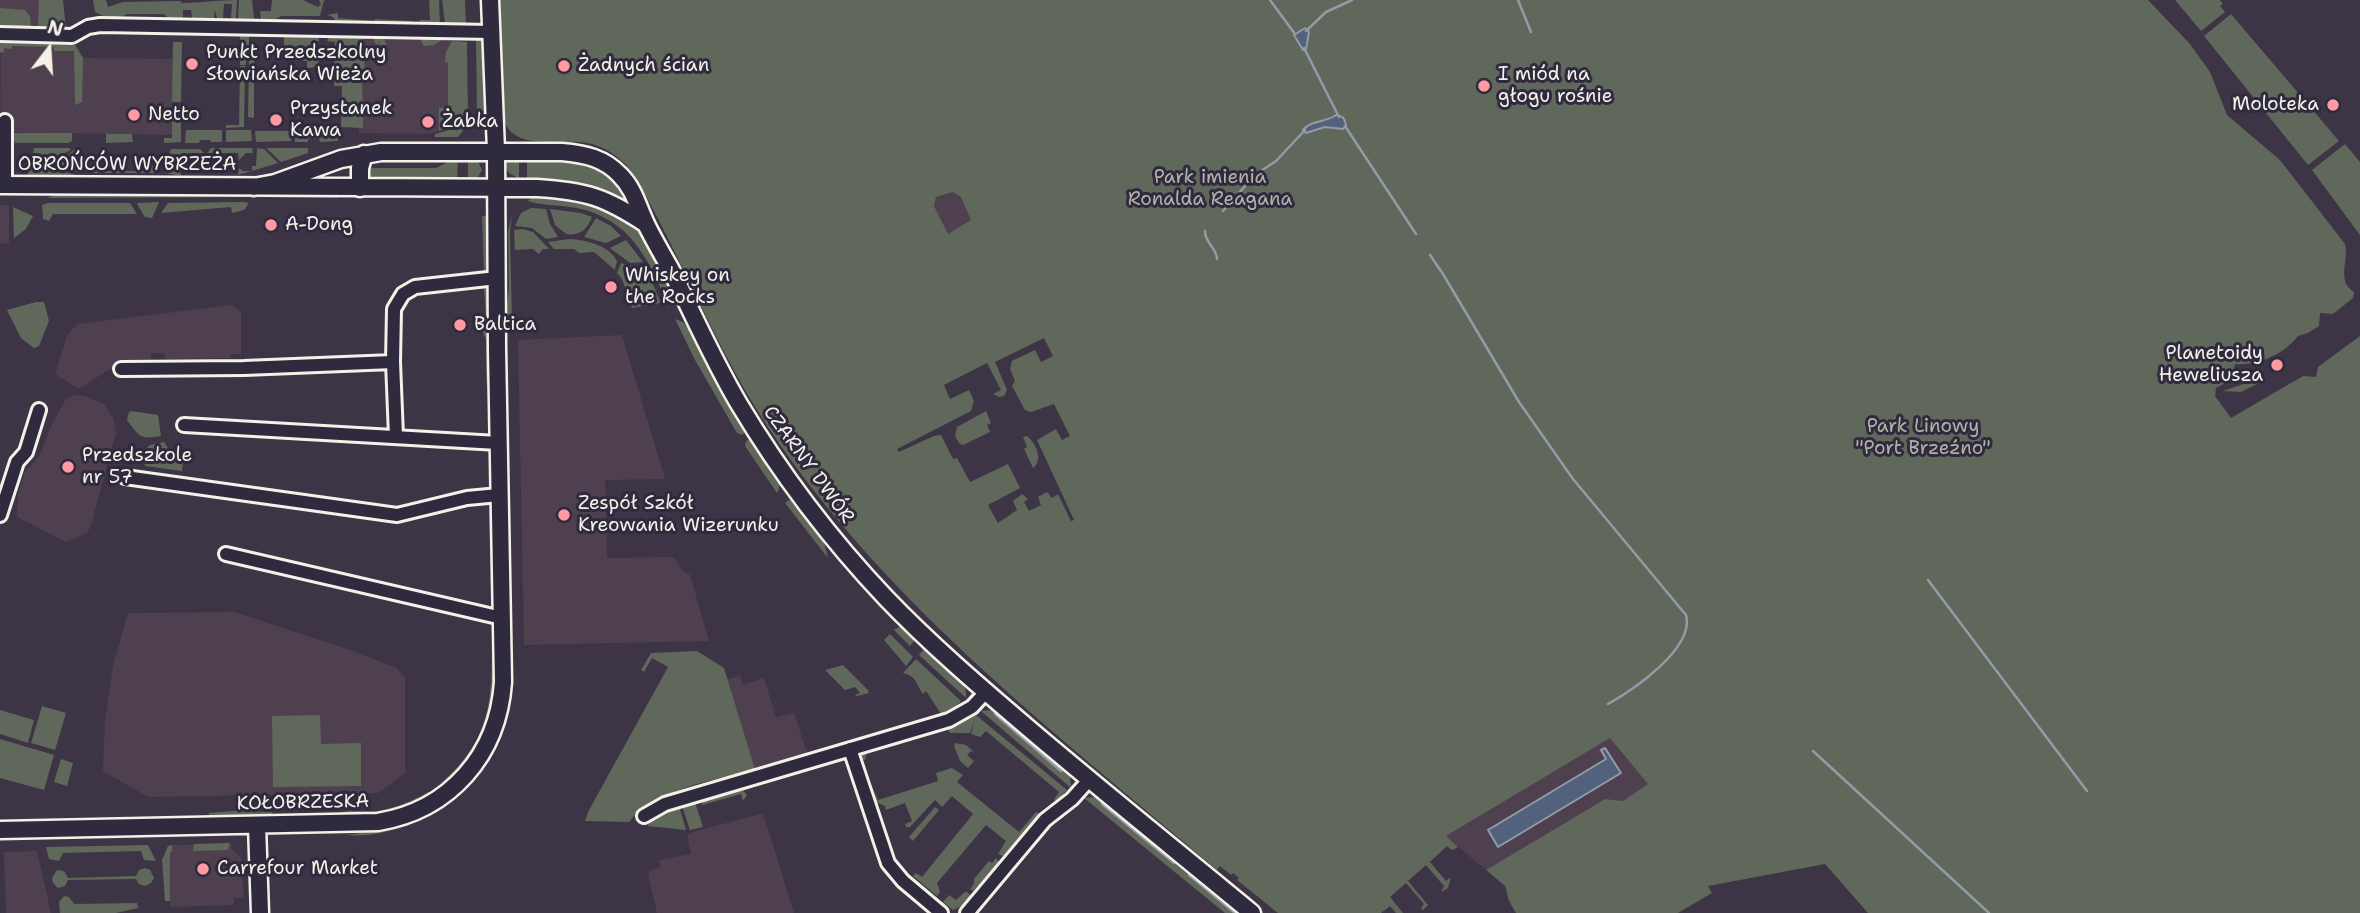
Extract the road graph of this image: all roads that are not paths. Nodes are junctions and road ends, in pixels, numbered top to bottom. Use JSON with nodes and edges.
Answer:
{"nodes":[{"id":1,"x":490,"y":0,"type":"edge"},
{"id":2,"x":492,"y":32,"type":"junction"},
{"id":3,"x":0,"y":34,"type":"edge"},
{"id":4,"x":5,"y":121,"type":"dead end"},
{"id":5,"x":495,"y":121,"type":"junction"},
{"id":6,"x":2,"y":143,"type":"edge"},
{"id":7,"x":496,"y":151,"type":"junction"},
{"id":8,"x":523,"y":151,"type":"junction"},
{"id":9,"x":364,"y":154,"type":"junction"},
{"id":10,"x":2,"y":185,"type":"edge"},
{"id":11,"x":254,"y":187,"type":"junction"},
{"id":12,"x":496,"y":187,"type":"junction"},
{"id":13,"x":360,"y":188,"type":"junction"},
{"id":14,"x":646,"y":224,"type":"junction"},
{"id":15,"x":497,"y":278,"type":"junction"},
{"id":16,"x":393,"y":362,"type":"junction"},
{"id":17,"x":121,"y":369,"type":"dead end"},
{"id":18,"x":40,"y":411,"type":"dead end"},
{"id":19,"x":184,"y":425,"type":"dead end"},
{"id":20,"x":396,"y":436,"type":"junction"},
{"id":21,"x":498,"y":443,"type":"junction"},
{"id":22,"x":125,"y":477,"type":"dead end"},
{"id":23,"x":499,"y":495,"type":"junction"},
{"id":24,"x":0,"y":515,"type":"edge"},
{"id":25,"x":226,"y":554,"type":"dead end"},
{"id":26,"x":502,"y":618,"type":"junction"},
{"id":27,"x":986,"y":692,"type":"junction"},
{"id":28,"x":850,"y":749,"type":"junction"},
{"id":29,"x":1088,"y":780,"type":"junction"},
{"id":30,"x":644,"y":816,"type":"dead end"},
{"id":31,"x":257,"y":825,"type":"junction"},
{"id":32,"x":0,"y":830,"type":"edge"},
{"id":33,"x":260,"y":913,"type":"edge"},
{"id":34,"x":941,"y":913,"type":"edge"},
{"id":35,"x":967,"y":913,"type":"edge"},
{"id":36,"x":1252,"y":913,"type":"edge"}],
"edges":[{"from":1,"to":2,"type":"main road","name":"KOŁOBRZESKA"},
{"from":2,"to":3,"type":"street"},
{"from":2,"to":5,"type":"main road","name":"KOŁOBRZESKA"},
{"from":4,"to":6,"type":"street"},
{"from":5,"to":7,"type":"main road","name":"KOŁOBRZESKA"},
{"from":5,"to":8,"type":"main road"},
{"from":6,"to":10,"type":"street"},
{"from":7,"to":8,"type":"main road","name":"CZARNY DWÓR"},
{"from":7,"to":9,"type":"main road","name":"OBROŃCÓW WYBRZEŻA"},
{"from":7,"to":12,"type":"main road","name":"KOŁOBRZESKA"},
{"from":8,"to":14,"type":"main road","name":"CZARNY DWÓR"},
{"from":9,"to":11,"type":"main road","name":"OBROŃCÓW WYBRZEŻA"},
{"from":9,"to":13,"type":"main road"},
{"from":10,"to":11,"type":"main road","name":"OBROŃCÓW WYBRZEŻA"},
{"from":11,"to":13,"type":"main road","name":"OBROŃCÓW WYBRZEŻA"},
{"from":12,"to":13,"type":"main road","name":"OBROŃCÓW WYBRZEŻA"},
{"from":12,"to":14,"type":"main road","name":"CZARNY DWÓR"},
{"from":12,"to":15,"type":"main road","name":"KOŁOBRZESKA"},
{"from":14,"to":27,"type":"main road","name":"CZARNY DWÓR"},
{"from":15,"to":16,"type":"street"},
{"from":15,"to":21,"type":"main road","name":"KOŁOBRZESKA"},
{"from":16,"to":17,"type":"street"},
{"from":16,"to":20,"type":"street"},
{"from":18,"to":24,"type":"street"},
{"from":19,"to":20,"type":"street"},
{"from":20,"to":21,"type":"street"},
{"from":21,"to":23,"type":"main road","name":"KOŁOBRZESKA"},
{"from":22,"to":23,"type":"street"},
{"from":23,"to":26,"type":"main road","name":"KOŁOBRZESKA"},
{"from":25,"to":26,"type":"street"},
{"from":26,"to":31,"type":"main road","name":"KOŁOBRZESKA"},
{"from":27,"to":28,"type":"street"},
{"from":27,"to":29,"type":"main road","name":"CZARNY DWÓR"},
{"from":28,"to":30,"type":"street"},
{"from":28,"to":34,"type":"street"},
{"from":29,"to":35,"type":"street"},
{"from":29,"to":36,"type":"main road","name":"CZARNY DWÓR"},
{"from":31,"to":32,"type":"main road","name":"KOŁOBRZESKA"},
{"from":31,"to":33,"type":"main road"}]}
